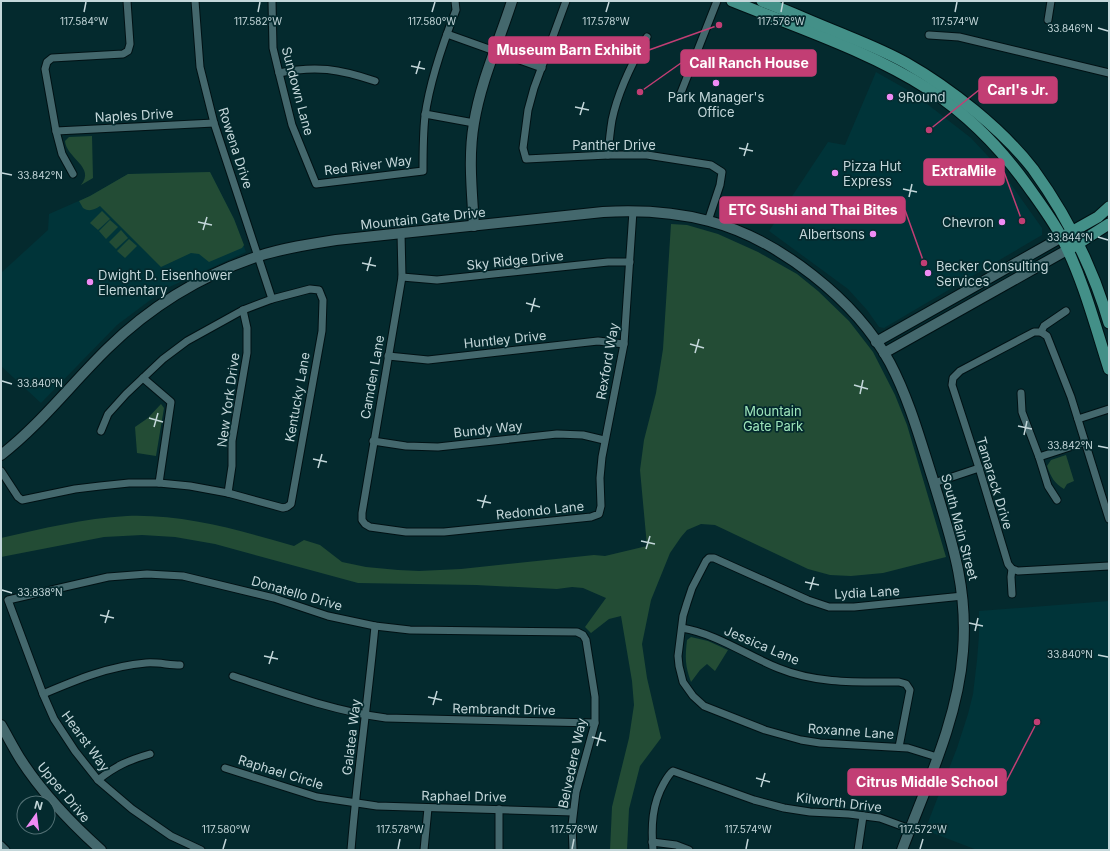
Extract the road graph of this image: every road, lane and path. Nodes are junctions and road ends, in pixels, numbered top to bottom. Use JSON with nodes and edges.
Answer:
{"nodes":[{"id":1,"x":128,"y":1,"type":"edge"},
{"id":2,"x":196,"y":1,"type":"edge"},
{"id":3,"x":272,"y":1,"type":"edge"},
{"id":4,"x":456,"y":1,"type":"edge"},
{"id":5,"x":512,"y":1,"type":"edge"},
{"id":6,"x":566,"y":1,"type":"edge"},
{"id":7,"x":717,"y":1,"type":"edge"},
{"id":8,"x":732,"y":1,"type":"edge"},
{"id":9,"x":762,"y":1,"type":"edge"},
{"id":10,"x":1051,"y":1,"type":"edge"},
{"id":11,"x":1048,"y":20,"type":"dead end"},
{"id":12,"x":447,"y":34,"type":"junction"},
{"id":13,"x":928,"y":35,"type":"dead end"},
{"id":14,"x":647,"y":37,"type":"dead end"},
{"id":15,"x":494,"y":51,"type":"junction"},
{"id":16,"x":542,"y":68,"type":"junction"},
{"id":17,"x":279,"y":73,"type":"junction"},
{"id":18,"x":1109,"y":73,"type":"edge"},
{"id":19,"x":375,"y":81,"type":"dead end"},
{"id":20,"x":680,"y":95,"type":"dead end"},
{"id":21,"x":425,"y":114,"type":"junction"},
{"id":22,"x":214,"y":123,"type":"junction"},
{"id":23,"x":474,"y":123,"type":"junction"},
{"id":24,"x":56,"y":131,"type":"junction"},
{"id":25,"x":608,"y":155,"type":"junction"},
{"id":26,"x":73,"y":174,"type":"dead end"},
{"id":27,"x":316,"y":184,"type":"joint"},
{"id":28,"x":1109,"y":207,"type":"edge"},
{"id":29,"x":633,"y":211,"type":"junction"},
{"id":30,"x":708,"y":221,"type":"junction"},
{"id":31,"x":1109,"y":224,"type":"edge"},
{"id":32,"x":474,"y":226,"type":"junction"},
{"id":33,"x":1072,"y":232,"type":"junction"},
{"id":34,"x":401,"y":233,"type":"junction"},
{"id":35,"x":1062,"y":237,"type":"junction"},
{"id":36,"x":1078,"y":244,"type":"junction"},
{"id":37,"x":1067,"y":250,"type":"junction"},
{"id":38,"x":259,"y":256,"type":"junction"},
{"id":39,"x":630,"y":262,"type":"junction"},
{"id":40,"x":402,"y":277,"type":"junction"},
{"id":41,"x":965,"y":291,"type":"junction"},
{"id":42,"x":272,"y":299,"type":"junction"},
{"id":43,"x":242,"y":310,"type":"junction"},
{"id":44,"x":1066,"y":311,"type":"dead end"},
{"id":45,"x":948,"y":317,"type":"junction"},
{"id":46,"x":1109,"y":323,"type":"edge"},
{"id":47,"x":1041,"y":332,"type":"junction"},
{"id":48,"x":876,"y":342,"type":"junction"},
{"id":49,"x":624,"y":344,"type":"junction"},
{"id":50,"x":884,"y":353,"type":"junction"},
{"id":51,"x":388,"y":356,"type":"junction"},
{"id":52,"x":1109,"y":369,"type":"edge"},
{"id":53,"x":143,"y":378,"type":"junction"},
{"id":54,"x":1021,"y":392,"type":"dead end"},
{"id":55,"x":1109,"y":409,"type":"edge"},
{"id":56,"x":1078,"y":419,"type":"junction"},
{"id":57,"x":101,"y":432,"type":"dead end"},
{"id":58,"x":604,"y":440,"type":"junction"},
{"id":59,"x":374,"y":442,"type":"junction"},
{"id":60,"x":1085,"y":442,"type":"junction"},
{"id":61,"x":1,"y":455,"type":"edge"},
{"id":62,"x":1039,"y":457,"type":"junction"},
{"id":63,"x":979,"y":468,"type":"junction"},
{"id":64,"x":1,"y":471,"type":"edge"},
{"id":65,"x":934,"y":483,"type":"junction"},
{"id":66,"x":159,"y":484,"type":"junction"},
{"id":67,"x":228,"y":493,"type":"junction"},
{"id":68,"x":1057,"y":500,"type":"dead end"},
{"id":69,"x":599,"y":514,"type":"joint"},
{"id":70,"x":1109,"y":519,"type":"edge"},
{"id":71,"x":365,"y":524,"type":"joint"},
{"id":72,"x":1109,"y":566,"type":"edge"},
{"id":73,"x":1012,"y":569,"type":"junction"},
{"id":74,"x":1012,"y":594,"type":"dead end"},
{"id":75,"x":963,"y":596,"type":"junction"},
{"id":76,"x":8,"y":600,"type":"joint"},
{"id":77,"x":375,"y":626,"type":"junction"},
{"id":78,"x":682,"y":628,"type":"junction"},
{"id":79,"x":583,"y":635,"type":"joint"},
{"id":80,"x":180,"y":665,"type":"dead end"},
{"id":81,"x":233,"y":676,"type":"dead end"},
{"id":82,"x":43,"y":694,"type":"junction"},
{"id":83,"x":366,"y":715,"type":"junction"},
{"id":84,"x":595,"y":722,"type":"junction"},
{"id":85,"x":1,"y":725,"type":"edge"},
{"id":86,"x":899,"y":746,"type":"junction"},
{"id":87,"x":150,"y":754,"type":"dead end"},
{"id":88,"x":937,"y":757,"type":"junction"},
{"id":89,"x":225,"y":768,"type":"dead end"},
{"id":90,"x":98,"y":780,"type":"junction"},
{"id":91,"x":355,"y":803,"type":"junction"},
{"id":92,"x":428,"y":808,"type":"junction"},
{"id":93,"x":499,"y":809,"type":"junction"},
{"id":94,"x":573,"y":812,"type":"junction"},
{"id":95,"x":863,"y":816,"type":"junction"},
{"id":96,"x":910,"y":829,"type":"junction"},
{"id":97,"x":652,"y":842,"type":"junction"},
{"id":98,"x":1,"y":846,"type":"edge"},
{"id":99,"x":6,"y":850,"type":"edge"},
{"id":100,"x":101,"y":850,"type":"edge"},
{"id":101,"x":201,"y":850,"type":"edge"},
{"id":102,"x":350,"y":850,"type":"edge"},
{"id":103,"x":424,"y":850,"type":"edge"},
{"id":104,"x":498,"y":850,"type":"edge"},
{"id":105,"x":573,"y":850,"type":"edge"},
{"id":106,"x":653,"y":850,"type":"edge"},
{"id":107,"x":689,"y":850,"type":"edge"},
{"id":108,"x":858,"y":850,"type":"edge"},
{"id":109,"x":902,"y":850,"type":"edge"}],
"edges":[{"from":1,"to":24,"type":"street"},
{"from":2,"to":22,"type":"street","name":"Rowena Drive"},
{"from":3,"to":17,"type":"street","name":"Sundown Lane"},
{"from":4,"to":12,"type":"street"},
{"from":5,"to":15,"type":"main road"},
{"from":6,"to":16,"type":"street"},
{"from":7,"to":20,"type":"street"},
{"from":8,"to":35,"type":"main road"},
{"from":9,"to":33,"type":"main road"},
{"from":10,"to":11,"type":"street"},
{"from":12,"to":15,"type":"street"},
{"from":12,"to":21,"type":"street"},
{"from":13,"to":18,"type":"street"},
{"from":14,"to":25,"type":"street"},
{"from":15,"to":16,"type":"street"},
{"from":15,"to":23,"type":"main road"},
{"from":16,"to":25,"type":"street","name":"Panther Drive"},
{"from":17,"to":19,"type":"street"},
{"from":17,"to":27,"type":"street","name":"Sundown Lane"},
{"from":21,"to":23,"type":"street"},
{"from":21,"to":27,"type":"street","name":"Red River Way"},
{"from":22,"to":24,"type":"street","name":"Naples Drive"},
{"from":22,"to":38,"type":"street","name":"Rowena Drive"},
{"from":23,"to":32,"type":"main road"},
{"from":24,"to":26,"type":"street"},
{"from":25,"to":30,"type":"street","name":"Panther Drive"},
{"from":28,"to":33,"type":"main road"},
{"from":29,"to":30,"type":"main road","name":"Mountain Gate Drive"},
{"from":29,"to":32,"type":"main road","name":"Mountain Gate Drive"},
{"from":29,"to":39,"type":"street","name":"Rexford Way"},
{"from":30,"to":48,"type":"main road","name":"Mountain Gate Drive"},
{"from":31,"to":36,"type":"main road"},
{"from":32,"to":34,"type":"main road","name":"Mountain Gate Drive"},
{"from":33,"to":35,"type":"main road"},
{"from":33,"to":36,"type":"main road"},
{"from":34,"to":38,"type":"main road","name":"Mountain Gate Drive"},
{"from":34,"to":40,"type":"street","name":"Camden Lane"},
{"from":35,"to":37,"type":"main road"},
{"from":35,"to":41,"type":"main road"},
{"from":36,"to":37,"type":"main road"},
{"from":36,"to":46,"type":"main road"},
{"from":37,"to":45,"type":"main road"},
{"from":37,"to":52,"type":"main road"},
{"from":38,"to":42,"type":"street","name":"Rowena Drive"},
{"from":38,"to":61,"type":"main road","name":"Mountain Gate Drive"},
{"from":39,"to":40,"type":"street","name":"Sky Ridge Drive"},
{"from":39,"to":49,"type":"street","name":"Rexford Way"},
{"from":40,"to":51,"type":"street","name":"Camden Lane"},
{"from":41,"to":45,"type":"main road"},
{"from":41,"to":48,"type":"main road"},
{"from":42,"to":43,"type":"street"},
{"from":42,"to":67,"type":"street","name":"Kentucky Lane"},
{"from":43,"to":53,"type":"street"},
{"from":43,"to":67,"type":"street","name":"New York Drive"},
{"from":44,"to":47,"type":"street"},
{"from":45,"to":50,"type":"main road"},
{"from":47,"to":56,"type":"street"},
{"from":47,"to":63,"type":"street","name":"Tamarack Drive"},
{"from":48,"to":50,"type":"main road","name":"South Main Street"},
{"from":49,"to":51,"type":"street","name":"Huntley Drive"},
{"from":49,"to":58,"type":"street","name":"Rexford Way"},
{"from":50,"to":65,"type":"main road","name":"South Main Street"},
{"from":51,"to":59,"type":"street","name":"Camden Lane"},
{"from":53,"to":57,"type":"street"},
{"from":53,"to":66,"type":"street"},
{"from":54,"to":62,"type":"street"},
{"from":55,"to":56,"type":"street"},
{"from":56,"to":60,"type":"street"},
{"from":58,"to":59,"type":"street","name":"Bundy Way"},
{"from":58,"to":69,"type":"street","name":"Rexford Way"},
{"from":59,"to":71,"type":"street","name":"Camden Lane"},
{"from":60,"to":62,"type":"street"},
{"from":60,"to":70,"type":"street"},
{"from":62,"to":68,"type":"street"},
{"from":63,"to":65,"type":"street"},
{"from":63,"to":73,"type":"street","name":"Tamarack Drive"},
{"from":64,"to":66,"type":"street"},
{"from":65,"to":75,"type":"main road","name":"South Main Street"},
{"from":66,"to":67,"type":"street"},
{"from":69,"to":71,"type":"street","name":"Redondo Lane"},
{"from":72,"to":73,"type":"street"},
{"from":73,"to":74,"type":"street","name":"Tamarack Drive"},
{"from":75,"to":78,"type":"street","name":"Lydia Lane"},
{"from":75,"to":88,"type":"main road","name":"South Main Street"},
{"from":76,"to":77,"type":"street","name":"Donatello Drive"},
{"from":76,"to":82,"type":"street","name":"Hearst Way"},
{"from":77,"to":79,"type":"street","name":"Donatello Drive"},
{"from":77,"to":83,"type":"street","name":"Galatea Way"},
{"from":78,"to":86,"type":"street","name":"Roxanne Lane"},
{"from":78,"to":86,"type":"street","name":"Jessica Lane"},
{"from":79,"to":84,"type":"street","name":"Belvedere Way"},
{"from":80,"to":82,"type":"street"},
{"from":81,"to":83,"type":"street","name":"Rembrandt Drive"},
{"from":82,"to":90,"type":"street","name":"Hearst Way"},
{"from":83,"to":84,"type":"street","name":"Rembrandt Drive"},
{"from":83,"to":91,"type":"street","name":"Galatea Way"},
{"from":84,"to":94,"type":"street","name":"Belvedere Way"},
{"from":85,"to":100,"type":"main road","name":"Upper Drive"},
{"from":86,"to":88,"type":"street","name":"Roxanne Lane"},
{"from":87,"to":90,"type":"street"},
{"from":88,"to":96,"type":"main road","name":"South Main Street"},
{"from":89,"to":91,"type":"street","name":"Raphael Circle"},
{"from":90,"to":101,"type":"street","name":"Hearst Way"},
{"from":91,"to":92,"type":"street","name":"Raphael Drive"},
{"from":91,"to":102,"type":"street","name":"Galatea Way"},
{"from":92,"to":93,"type":"street","name":"Raphael Drive"},
{"from":92,"to":103,"type":"street"},
{"from":93,"to":94,"type":"street","name":"Raphael Drive"},
{"from":93,"to":104,"type":"street"},
{"from":94,"to":105,"type":"street","name":"Belvedere Way"},
{"from":95,"to":96,"type":"street","name":"Kilworth Drive"},
{"from":95,"to":97,"type":"street","name":"Kilworth Drive"},
{"from":95,"to":108,"type":"street"},
{"from":96,"to":109,"type":"main road","name":"South Main Street"},
{"from":97,"to":106,"type":"street"},
{"from":97,"to":107,"type":"street"},
{"from":98,"to":99,"type":"street"}]}
